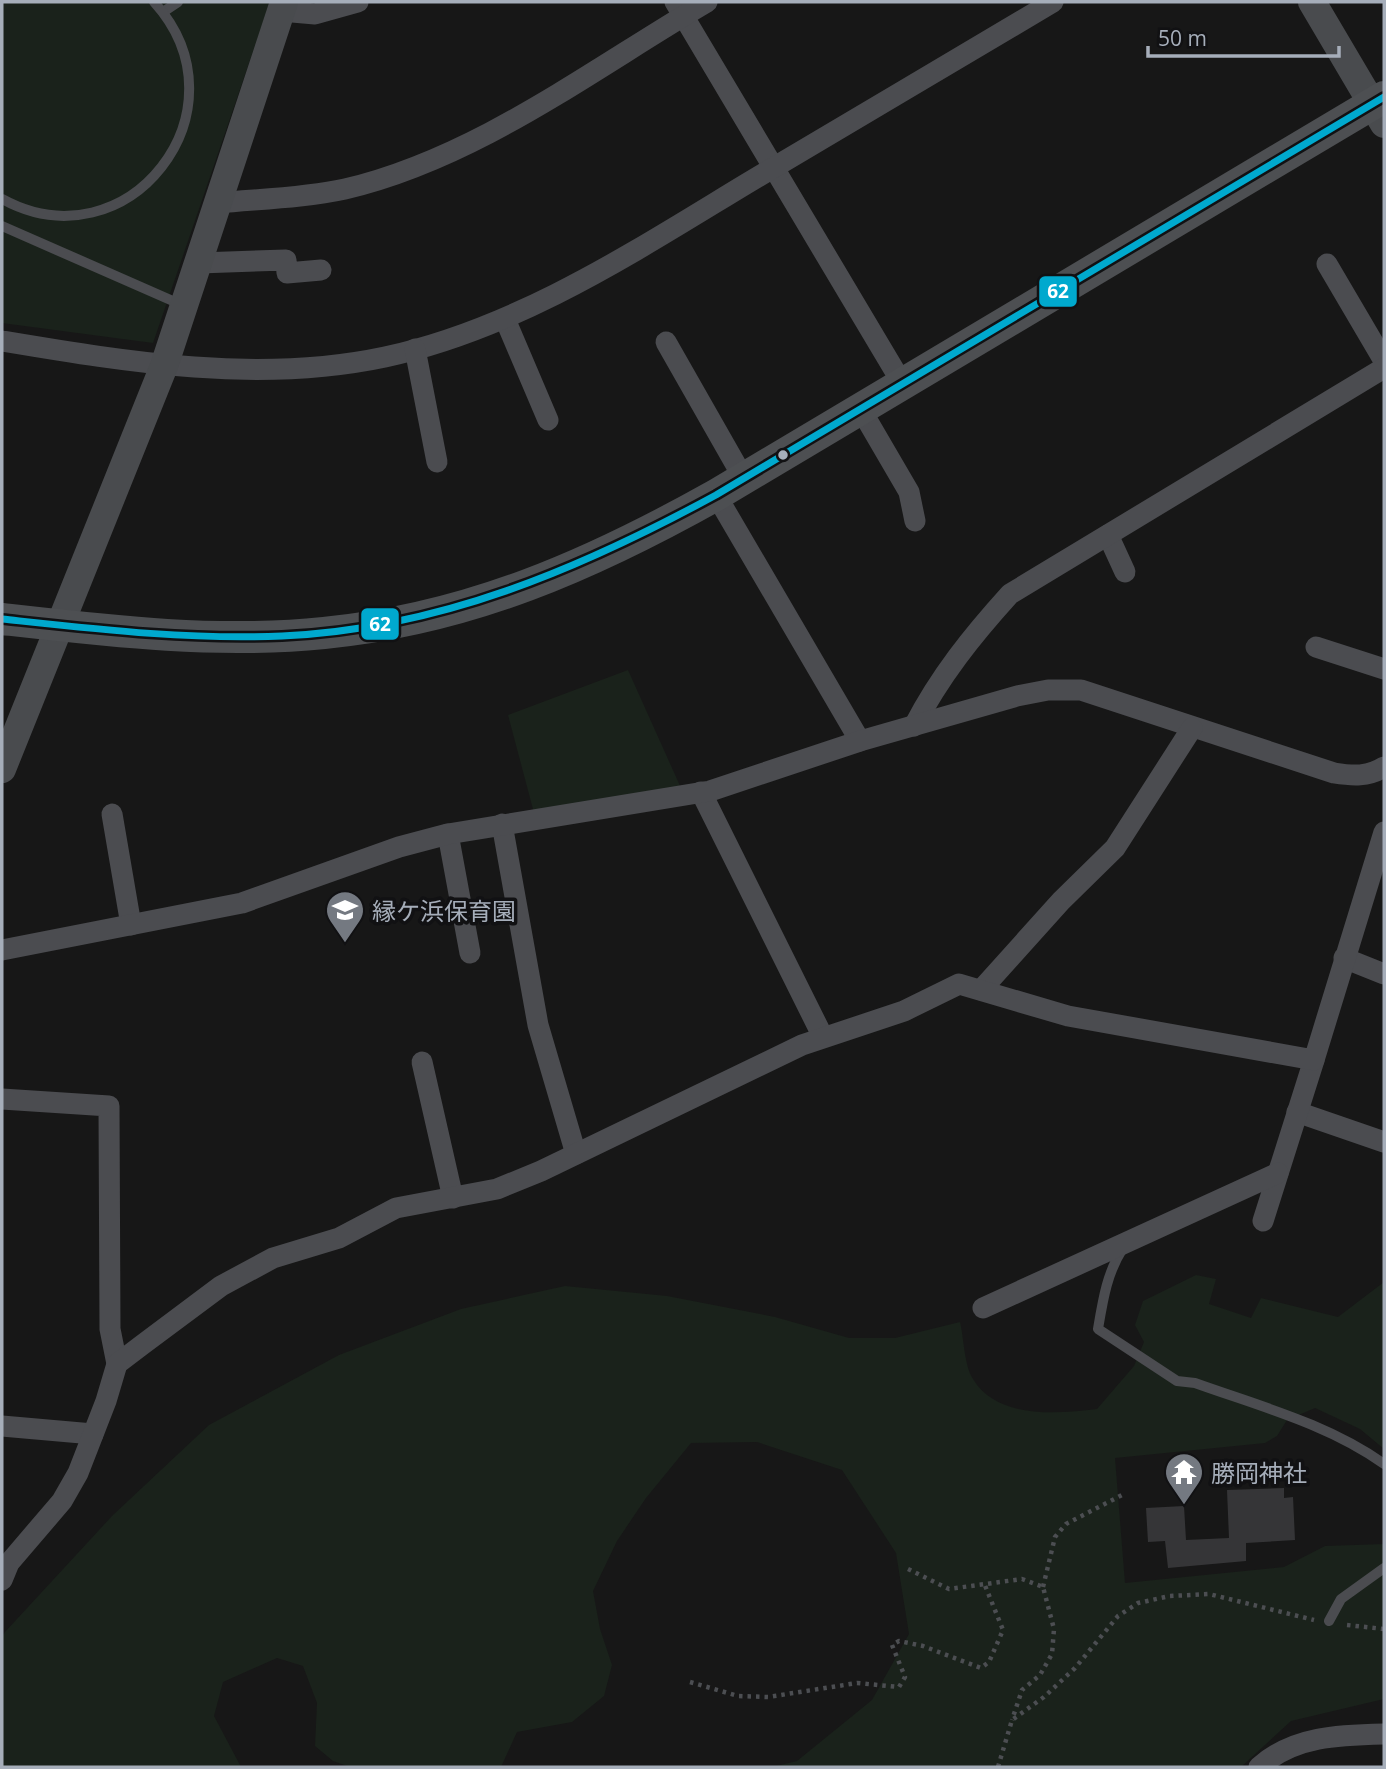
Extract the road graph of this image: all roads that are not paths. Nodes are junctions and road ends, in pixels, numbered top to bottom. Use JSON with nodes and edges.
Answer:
{"nodes":[{"id":1,"x":154,"y":2,"type":"edge"},
{"id":2,"x":178,"y":2,"type":"edge"},
{"id":3,"x":358,"y":2,"type":"edge"},
{"id":4,"x":707,"y":2,"type":"edge"},
{"id":5,"x":1312,"y":2,"type":"edge"},
{"id":6,"x":1044,"y":4,"type":"edge"},
{"id":7,"x":283,"y":6,"type":"edge"},
{"id":8,"x":679,"y":9,"type":"edge"},
{"id":9,"x":163,"y":12,"type":"junction"},
{"id":10,"x":1380,"y":108,"type":"edge"},
{"id":11,"x":773,"y":168,"type":"junction"},
{"id":12,"x":2,"y":199,"type":"edge"},
{"id":13,"x":218,"y":203,"type":"junction"},
{"id":14,"x":14,"y":206,"type":"junction"},
{"id":15,"x":3,"y":227,"type":"edge"},
{"id":16,"x":199,"y":263,"type":"junction"},
{"id":17,"x":1327,"y":264,"type":"dead end"},
{"id":18,"x":321,"y":270,"type":"dead end"},
{"id":19,"x":185,"y":306,"type":"junction"},
{"id":20,"x":505,"y":319,"type":"junction"},
{"id":21,"x":2,"y":341,"type":"edge"},
{"id":22,"x":666,"y":342,"type":"dead end"},
{"id":23,"x":415,"y":349,"type":"junction"},
{"id":24,"x":164,"y":366,"type":"junction"},
{"id":25,"x":1384,"y":368,"type":"edge"},
{"id":26,"x":902,"y":383,"type":"junction"},
{"id":27,"x":860,"y":408,"type":"junction"},
{"id":28,"x":548,"y":420,"type":"dead end"},
{"id":29,"x":437,"y":462,"type":"dead end"},
{"id":30,"x":744,"y":479,"type":"junction"},
{"id":31,"x":716,"y":495,"type":"junction"},
{"id":32,"x":915,"y":521,"type":"dead end"},
{"id":33,"x":1108,"y":535,"type":"junction"},
{"id":34,"x":1125,"y":572,"type":"dead end"},
{"id":35,"x":2,"y":619,"type":"edge"},
{"id":36,"x":60,"y":625,"type":"junction"},
{"id":37,"x":1316,"y":647,"type":"dead end"},
{"id":38,"x":1384,"y":669,"type":"edge"},
{"id":39,"x":914,"y":726,"type":"junction"},
{"id":40,"x":1192,"y":728,"type":"junction"},
{"id":41,"x":860,"y":741,"type":"junction"},
{"id":42,"x":1384,"y":767,"type":"edge"},
{"id":43,"x":2,"y":769,"type":"edge"},
{"id":44,"x":701,"y":792,"type":"junction"},
{"id":45,"x":112,"y":814,"type":"dead end"},
{"id":46,"x":502,"y":824,"type":"junction"},
{"id":47,"x":1384,"y":832,"type":"edge"},
{"id":48,"x":448,"y":834,"type":"junction"},
{"id":49,"x":131,"y":925,"type":"junction"},
{"id":50,"x":2,"y":950,"type":"edge"},
{"id":51,"x":470,"y":953,"type":"dead end"},
{"id":52,"x":1344,"y":958,"type":"junction"},
{"id":53,"x":1384,"y":974,"type":"edge"},
{"id":54,"x":981,"y":990,"type":"junction"},
{"id":55,"x":823,"y":1037,"type":"junction"},
{"id":56,"x":1314,"y":1060,"type":"junction"},
{"id":57,"x":422,"y":1062,"type":"dead end"},
{"id":58,"x":2,"y":1099,"type":"edge"},
{"id":59,"x":1297,"y":1112,"type":"junction"},
{"id":60,"x":1384,"y":1142,"type":"edge"},
{"id":61,"x":576,"y":1154,"type":"junction"},
{"id":62,"x":1278,"y":1172,"type":"junction"},
{"id":63,"x":453,"y":1198,"type":"junction"},
{"id":64,"x":1263,"y":1221,"type":"dead end"},
{"id":65,"x":1126,"y":1242,"type":"junction"},
{"id":66,"x":982,"y":1308,"type":"dead end"},
{"id":67,"x":117,"y":1364,"type":"junction"},
{"id":68,"x":2,"y":1426,"type":"edge"},
{"id":69,"x":93,"y":1434,"type":"junction"},
{"id":70,"x":1384,"y":1464,"type":"edge"},
{"id":71,"x":1384,"y":1568,"type":"edge"},
{"id":72,"x":4,"y":1569,"type":"edge"},
{"id":73,"x":1329,"y":1621,"type":"road end"},
{"id":74,"x":1384,"y":1734,"type":"edge"},
{"id":75,"x":1259,"y":1767,"type":"edge"}],
"edges":[{"from":1,"to":9,"type":"lane"},
{"from":2,"to":9,"type":"lane"},
{"from":3,"to":7,"type":"street"},
{"from":4,"to":8,"type":"street"},
{"from":5,"to":10,"type":"street"},
{"from":6,"to":11,"type":"street"},
{"from":7,"to":13,"type":"street"},
{"from":8,"to":11,"type":"street"},
{"from":8,"to":13,"type":"street"},
{"from":9,"to":14,"type":"lane"},
{"from":10,"to":26,"type":"main road"},
{"from":11,"to":20,"type":"street"},
{"from":11,"to":26,"type":"street"},
{"from":12,"to":14,"type":"lane"},
{"from":13,"to":16,"type":"street"},
{"from":14,"to":15,"type":"lane"},
{"from":15,"to":19,"type":"lane"},
{"from":16,"to":18,"type":"street"},
{"from":16,"to":19,"type":"street"},
{"from":17,"to":25,"type":"street"},
{"from":19,"to":24,"type":"street"},
{"from":20,"to":23,"type":"street"},
{"from":20,"to":28,"type":"street"},
{"from":21,"to":24,"type":"street"},
{"from":22,"to":30,"type":"street"},
{"from":23,"to":24,"type":"street"},
{"from":23,"to":29,"type":"street"},
{"from":24,"to":36,"type":"street"},
{"from":25,"to":33,"type":"street"},
{"from":26,"to":27,"type":"main road"},
{"from":27,"to":30,"type":"main road"},
{"from":27,"to":32,"type":"street"},
{"from":30,"to":31,"type":"main road"},
{"from":31,"to":36,"type":"main road"},
{"from":31,"to":41,"type":"street"},
{"from":33,"to":34,"type":"street"},
{"from":33,"to":39,"type":"street"},
{"from":35,"to":36,"type":"main road"},
{"from":36,"to":43,"type":"street"},
{"from":37,"to":38,"type":"street"},
{"from":39,"to":40,"type":"street"},
{"from":39,"to":41,"type":"street"},
{"from":40,"to":42,"type":"street"},
{"from":40,"to":54,"type":"street"},
{"from":41,"to":44,"type":"street"},
{"from":44,"to":46,"type":"street"},
{"from":44,"to":55,"type":"street"},
{"from":45,"to":49,"type":"street"},
{"from":46,"to":48,"type":"street"},
{"from":46,"to":61,"type":"street"},
{"from":47,"to":52,"type":"street"},
{"from":48,"to":49,"type":"street"},
{"from":48,"to":51,"type":"street"},
{"from":49,"to":50,"type":"street"},
{"from":52,"to":53,"type":"street"},
{"from":52,"to":56,"type":"street"},
{"from":54,"to":55,"type":"street"},
{"from":54,"to":56,"type":"street"},
{"from":55,"to":61,"type":"street"},
{"from":56,"to":59,"type":"street"},
{"from":57,"to":63,"type":"street"},
{"from":58,"to":67,"type":"street"},
{"from":59,"to":60,"type":"street"},
{"from":59,"to":62,"type":"street"},
{"from":61,"to":63,"type":"street"},
{"from":62,"to":64,"type":"street"},
{"from":62,"to":65,"type":"street"},
{"from":63,"to":67,"type":"street"},
{"from":65,"to":66,"type":"street"},
{"from":65,"to":70,"type":"lane"},
{"from":67,"to":69,"type":"street"},
{"from":68,"to":69,"type":"street"},
{"from":69,"to":72,"type":"street"},
{"from":71,"to":73,"type":"lane"},
{"from":74,"to":75,"type":"street"}]}
